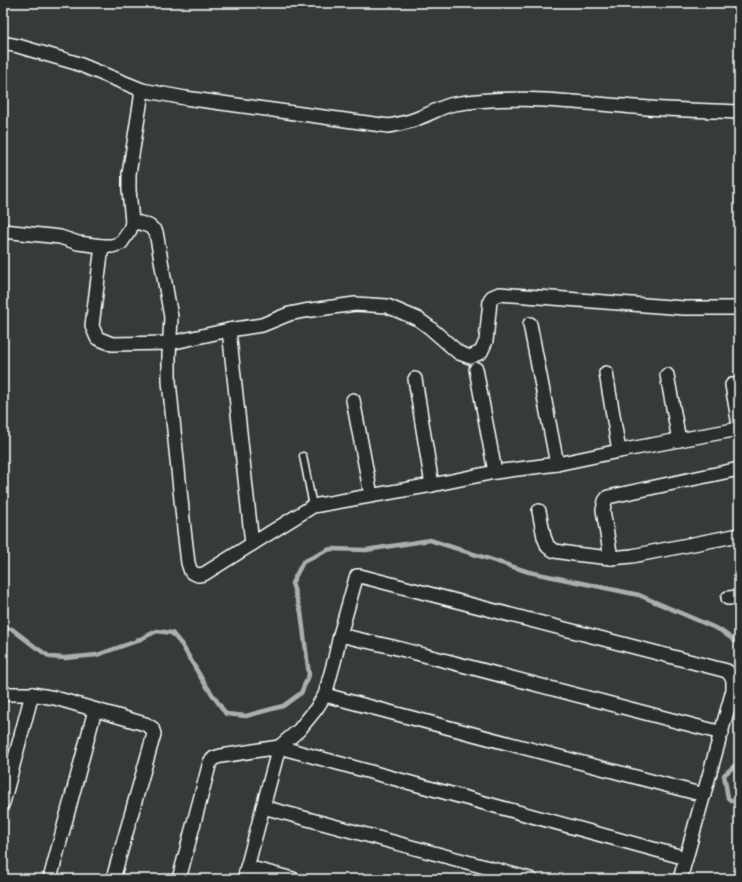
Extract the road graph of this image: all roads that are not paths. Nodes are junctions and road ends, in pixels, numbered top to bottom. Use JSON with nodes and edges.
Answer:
{"nodes":[{"id":1,"x":3,"y":43,"type":"edge"},
{"id":2,"x":142,"y":90,"type":"junction"},
{"id":3,"x":739,"y":112,"type":"edge"},
{"id":4,"x":132,"y":222,"type":"junction"},
{"id":5,"x":3,"y":231,"type":"edge"},
{"id":6,"x":102,"y":246,"type":"junction"},
{"id":7,"x":739,"y":308,"type":"edge"},
{"id":8,"x":530,"y":324,"type":"dead end"},
{"id":9,"x":229,"y":330,"type":"junction"},
{"id":10,"x":170,"y":343,"type":"junction"},
{"id":11,"x":476,"y":369,"type":"dead end"},
{"id":12,"x":606,"y":373,"type":"dead end"},
{"id":13,"x":667,"y":375,"type":"dead end"},
{"id":14,"x":415,"y":379,"type":"dead end"},
{"id":15,"x":732,"y":385,"type":"dead end"},
{"id":16,"x":353,"y":400,"type":"dead end"},
{"id":17,"x":739,"y":424,"type":"edge"},
{"id":18,"x":739,"y":429,"type":"edge"},
{"id":19,"x":679,"y":440,"type":"junction"},
{"id":20,"x":619,"y":451,"type":"junction"},
{"id":21,"x":303,"y":456,"type":"dead end"},
{"id":22,"x":558,"y":464,"type":"junction"},
{"id":23,"x":739,"y":469,"type":"edge"},
{"id":24,"x":495,"y":472,"type":"junction"},
{"id":25,"x":432,"y":485,"type":"junction"},
{"id":26,"x":372,"y":496,"type":"junction"},
{"id":27,"x":313,"y":506,"type":"junction"},
{"id":28,"x":539,"y":511,"type":"dead end"},
{"id":29,"x":739,"y":535,"type":"edge"},
{"id":30,"x":252,"y":544,"type":"junction"},
{"id":31,"x":611,"y":558,"type":"junction"},
{"id":32,"x":340,"y":635,"type":"junction"},
{"id":33,"x":3,"y":694,"type":"edge"},
{"id":34,"x":32,"y":694,"type":"junction"},
{"id":35,"x":325,"y":695,"type":"junction"},
{"id":36,"x":95,"y":710,"type":"junction"},
{"id":37,"x":722,"y":733,"type":"junction"},
{"id":38,"x":279,"y":747,"type":"junction"},
{"id":39,"x":704,"y":795,"type":"junction"},
{"id":40,"x":3,"y":803,"type":"edge"},
{"id":41,"x":263,"y":807,"type":"junction"},
{"id":42,"x":686,"y":858,"type":"junction"},
{"id":43,"x":245,"y":873,"type":"edge"},
{"id":44,"x":50,"y":879,"type":"edge"},
{"id":45,"x":113,"y":879,"type":"edge"},
{"id":46,"x":179,"y":879,"type":"edge"},
{"id":47,"x":293,"y":879,"type":"edge"},
{"id":48,"x":530,"y":879,"type":"edge"},
{"id":49,"x":680,"y":879,"type":"edge"}],
"edges":[{"from":1,"to":2,"type":"street"},
{"from":2,"to":3,"type":"street"},
{"from":2,"to":4,"type":"street"},
{"from":4,"to":6,"type":"street"},
{"from":4,"to":10,"type":"street"},
{"from":5,"to":6,"type":"street"},
{"from":6,"to":10,"type":"street"},
{"from":7,"to":9,"type":"street"},
{"from":8,"to":22,"type":"street"},
{"from":9,"to":10,"type":"street"},
{"from":9,"to":30,"type":"street"},
{"from":10,"to":30,"type":"street"},
{"from":11,"to":24,"type":"street"},
{"from":12,"to":20,"type":"street"},
{"from":13,"to":19,"type":"street"},
{"from":14,"to":25,"type":"street"},
{"from":15,"to":17,"type":"street"},
{"from":16,"to":26,"type":"street"},
{"from":18,"to":19,"type":"street"},
{"from":19,"to":20,"type":"street"},
{"from":20,"to":22,"type":"street"},
{"from":21,"to":27,"type":"lane"},
{"from":22,"to":24,"type":"street"},
{"from":23,"to":31,"type":"street"},
{"from":24,"to":25,"type":"street"},
{"from":25,"to":26,"type":"street"},
{"from":26,"to":27,"type":"street"},
{"from":27,"to":30,"type":"street"},
{"from":28,"to":31,"type":"street"},
{"from":29,"to":31,"type":"street"},
{"from":32,"to":35,"type":"street"},
{"from":32,"to":37,"type":"street"},
{"from":32,"to":37,"type":"street"},
{"from":33,"to":34,"type":"street"},
{"from":34,"to":36,"type":"street"},
{"from":34,"to":40,"type":"street"},
{"from":35,"to":38,"type":"street"},
{"from":35,"to":39,"type":"street"},
{"from":36,"to":44,"type":"street"},
{"from":36,"to":45,"type":"street"},
{"from":37,"to":39,"type":"street"},
{"from":38,"to":41,"type":"street"},
{"from":38,"to":42,"type":"street"},
{"from":38,"to":46,"type":"street"},
{"from":39,"to":42,"type":"street"},
{"from":41,"to":43,"type":"street"},
{"from":41,"to":48,"type":"street"},
{"from":42,"to":49,"type":"street"},
{"from":43,"to":47,"type":"street"}]}
